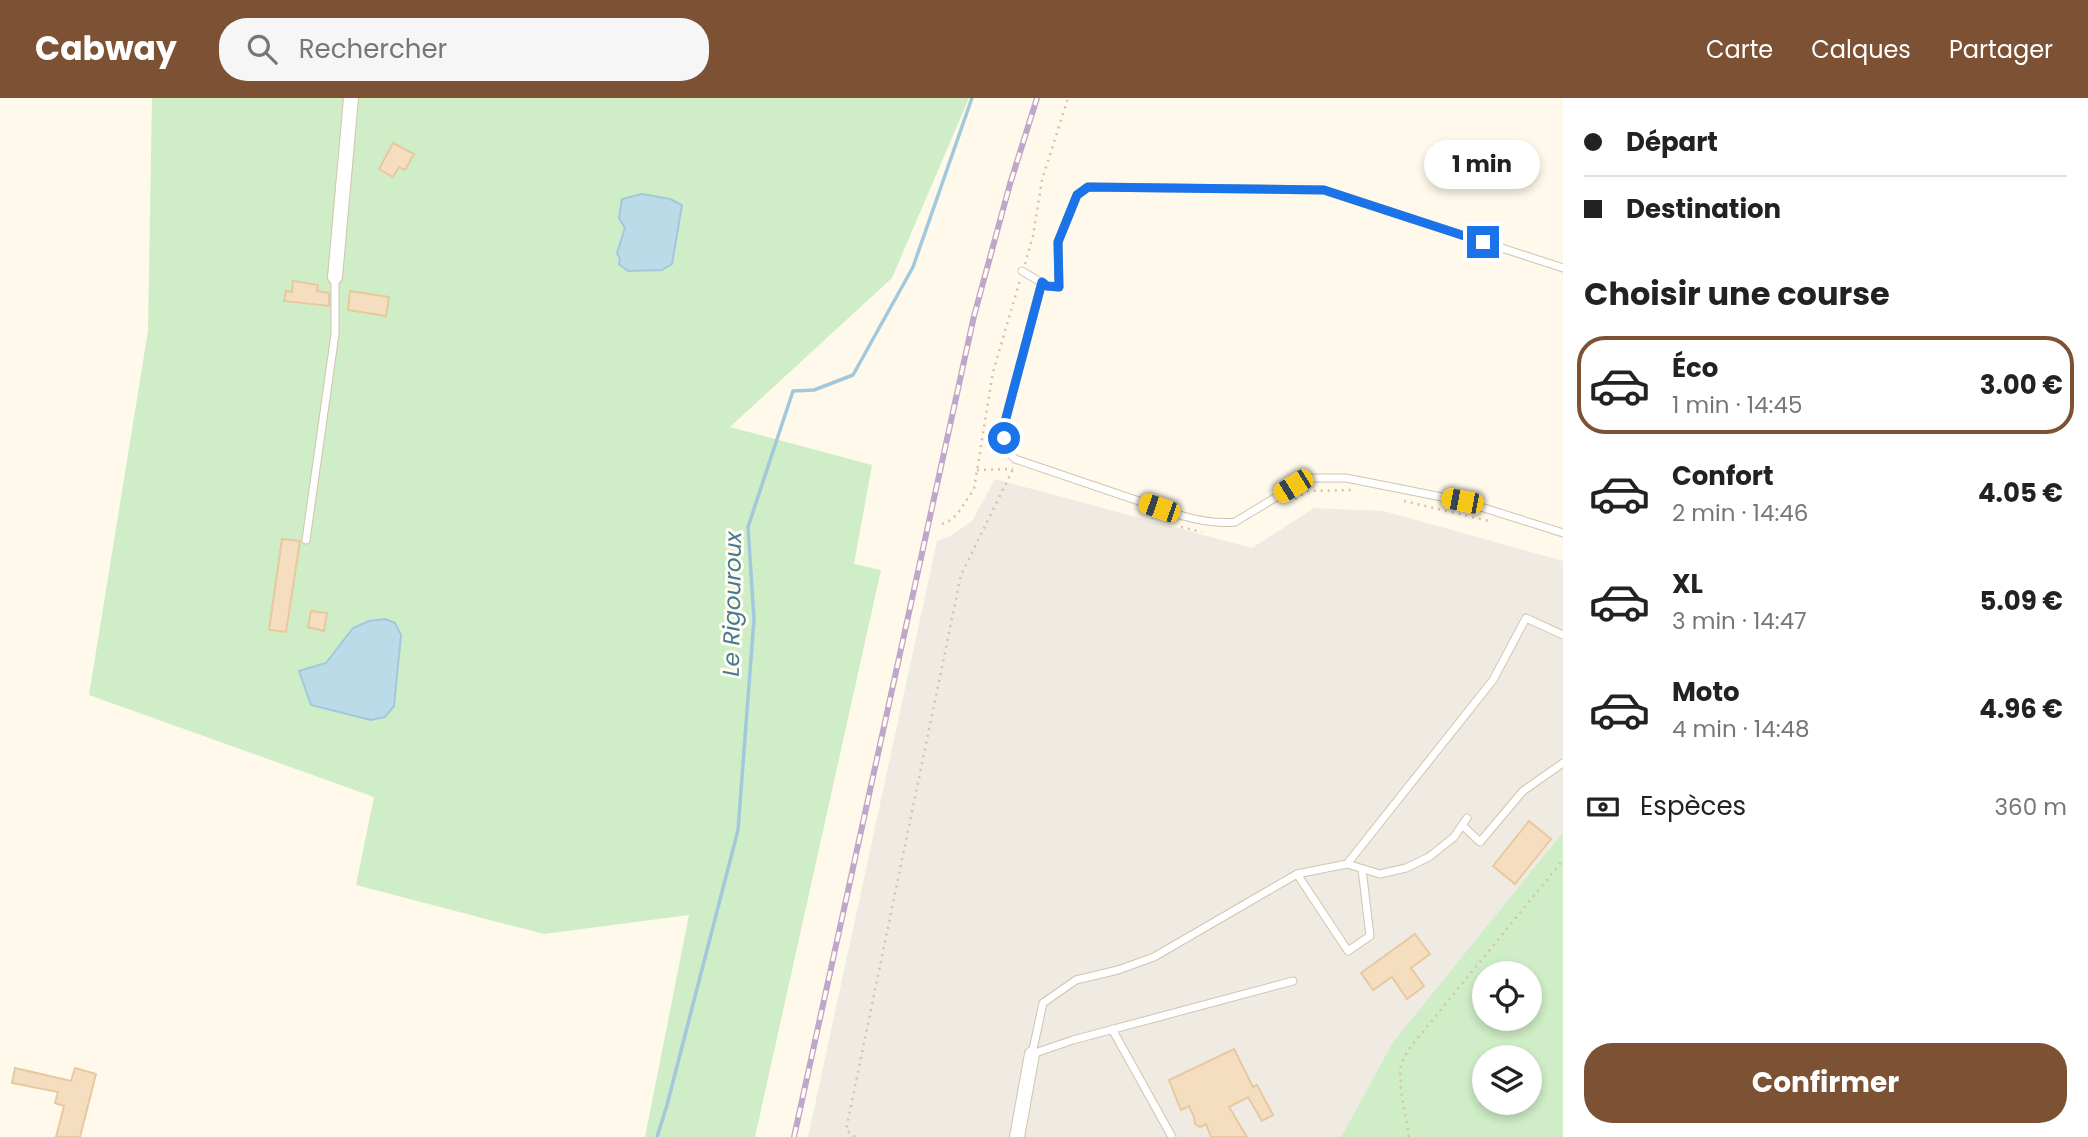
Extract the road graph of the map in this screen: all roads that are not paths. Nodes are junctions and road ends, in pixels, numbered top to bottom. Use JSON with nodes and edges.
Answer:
{"nodes":[{"id":1,"x":351,"y":98,"type":"edge"},
{"id":2,"x":1563,"y":268,"type":"edge"},
{"id":3,"x":1022,"y":271,"type":"road end"},
{"id":4,"x":335,"y":277,"type":"joint"},
{"id":5,"x":1042,"y":282,"type":"junction"},
{"id":6,"x":1563,"y":533,"type":"edge"},
{"id":7,"x":306,"y":540,"type":"dead end"},
{"id":8,"x":1563,"y":635,"type":"edge"},
{"id":9,"x":1563,"y":763,"type":"edge"},
{"id":10,"x":1467,"y":818,"type":"dead end"},
{"id":11,"x":1463,"y":826,"type":"junction"},
{"id":12,"x":1347,"y":864,"type":"junction"},
{"id":13,"x":1362,"y":869,"type":"junction"},
{"id":14,"x":1297,"y":874,"type":"junction"},
{"id":15,"x":1293,"y":981,"type":"dead end"},
{"id":16,"x":1112,"y":1029,"type":"junction"},
{"id":17,"x":1032,"y":1054,"type":"junction"},
{"id":18,"x":1017,"y":1137,"type":"edge"},
{"id":19,"x":1172,"y":1137,"type":"edge"}],
"edges":[{"from":1,"to":4,"type":"street"},
{"from":2,"to":5,"type":"lane"},
{"from":3,"to":5,"type":"lane"},
{"from":4,"to":7,"type":"lane"},
{"from":5,"to":6,"type":"lane"},
{"from":8,"to":12,"type":"lane"},
{"from":9,"to":11,"type":"lane"},
{"from":10,"to":11,"type":"lane"},
{"from":11,"to":13,"type":"lane"},
{"from":12,"to":13,"type":"lane"},
{"from":12,"to":14,"type":"lane"},
{"from":13,"to":14,"type":"lane"},
{"from":14,"to":17,"type":"lane"},
{"from":15,"to":16,"type":"lane"},
{"from":16,"to":17,"type":"lane"},
{"from":16,"to":19,"type":"lane"},
{"from":17,"to":18,"type":"street"}]}
